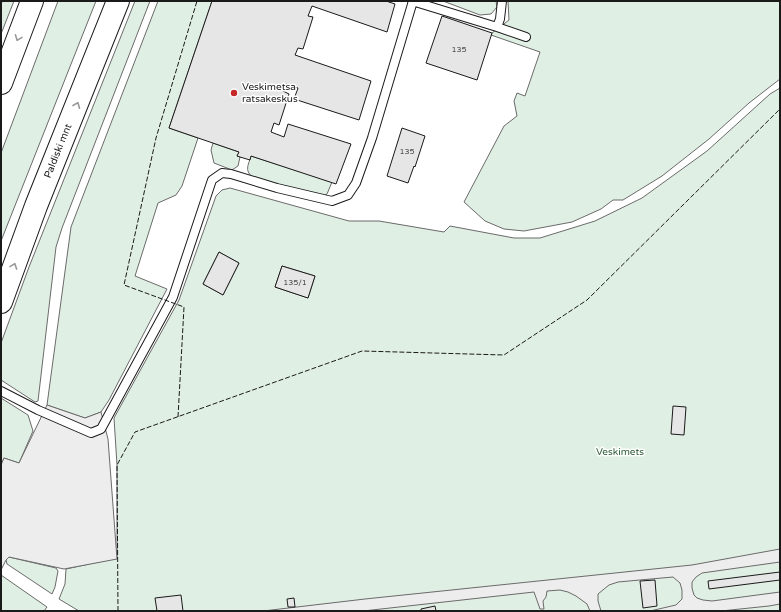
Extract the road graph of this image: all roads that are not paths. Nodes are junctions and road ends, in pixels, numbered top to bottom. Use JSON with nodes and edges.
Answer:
{"nodes":[{"id":1,"x":32,"y":1,"type":"edge"},
{"id":2,"x":118,"y":1,"type":"edge"},
{"id":3,"x":413,"y":1,"type":"edge"},
{"id":4,"x":502,"y":1,"type":"edge"},
{"id":5,"x":497,"y":27,"type":"junction"},
{"id":6,"x":526,"y":37,"type":"dead end"},
{"id":7,"x":1,"y":83,"type":"edge"},
{"id":8,"x":1,"y":302,"type":"edge"},
{"id":9,"x":1,"y":391,"type":"edge"}],
"edges":[{"from":1,"to":7,"type":"main road","one_way":true},
{"from":8,"to":2,"type":"main road","name":"Paldiski mnt","one_way":true},
{"from":3,"to":5,"type":"lane"},
{"from":3,"to":9,"type":"lane"},
{"from":4,"to":5,"type":"lane"},
{"from":5,"to":6,"type":"lane"}]}
